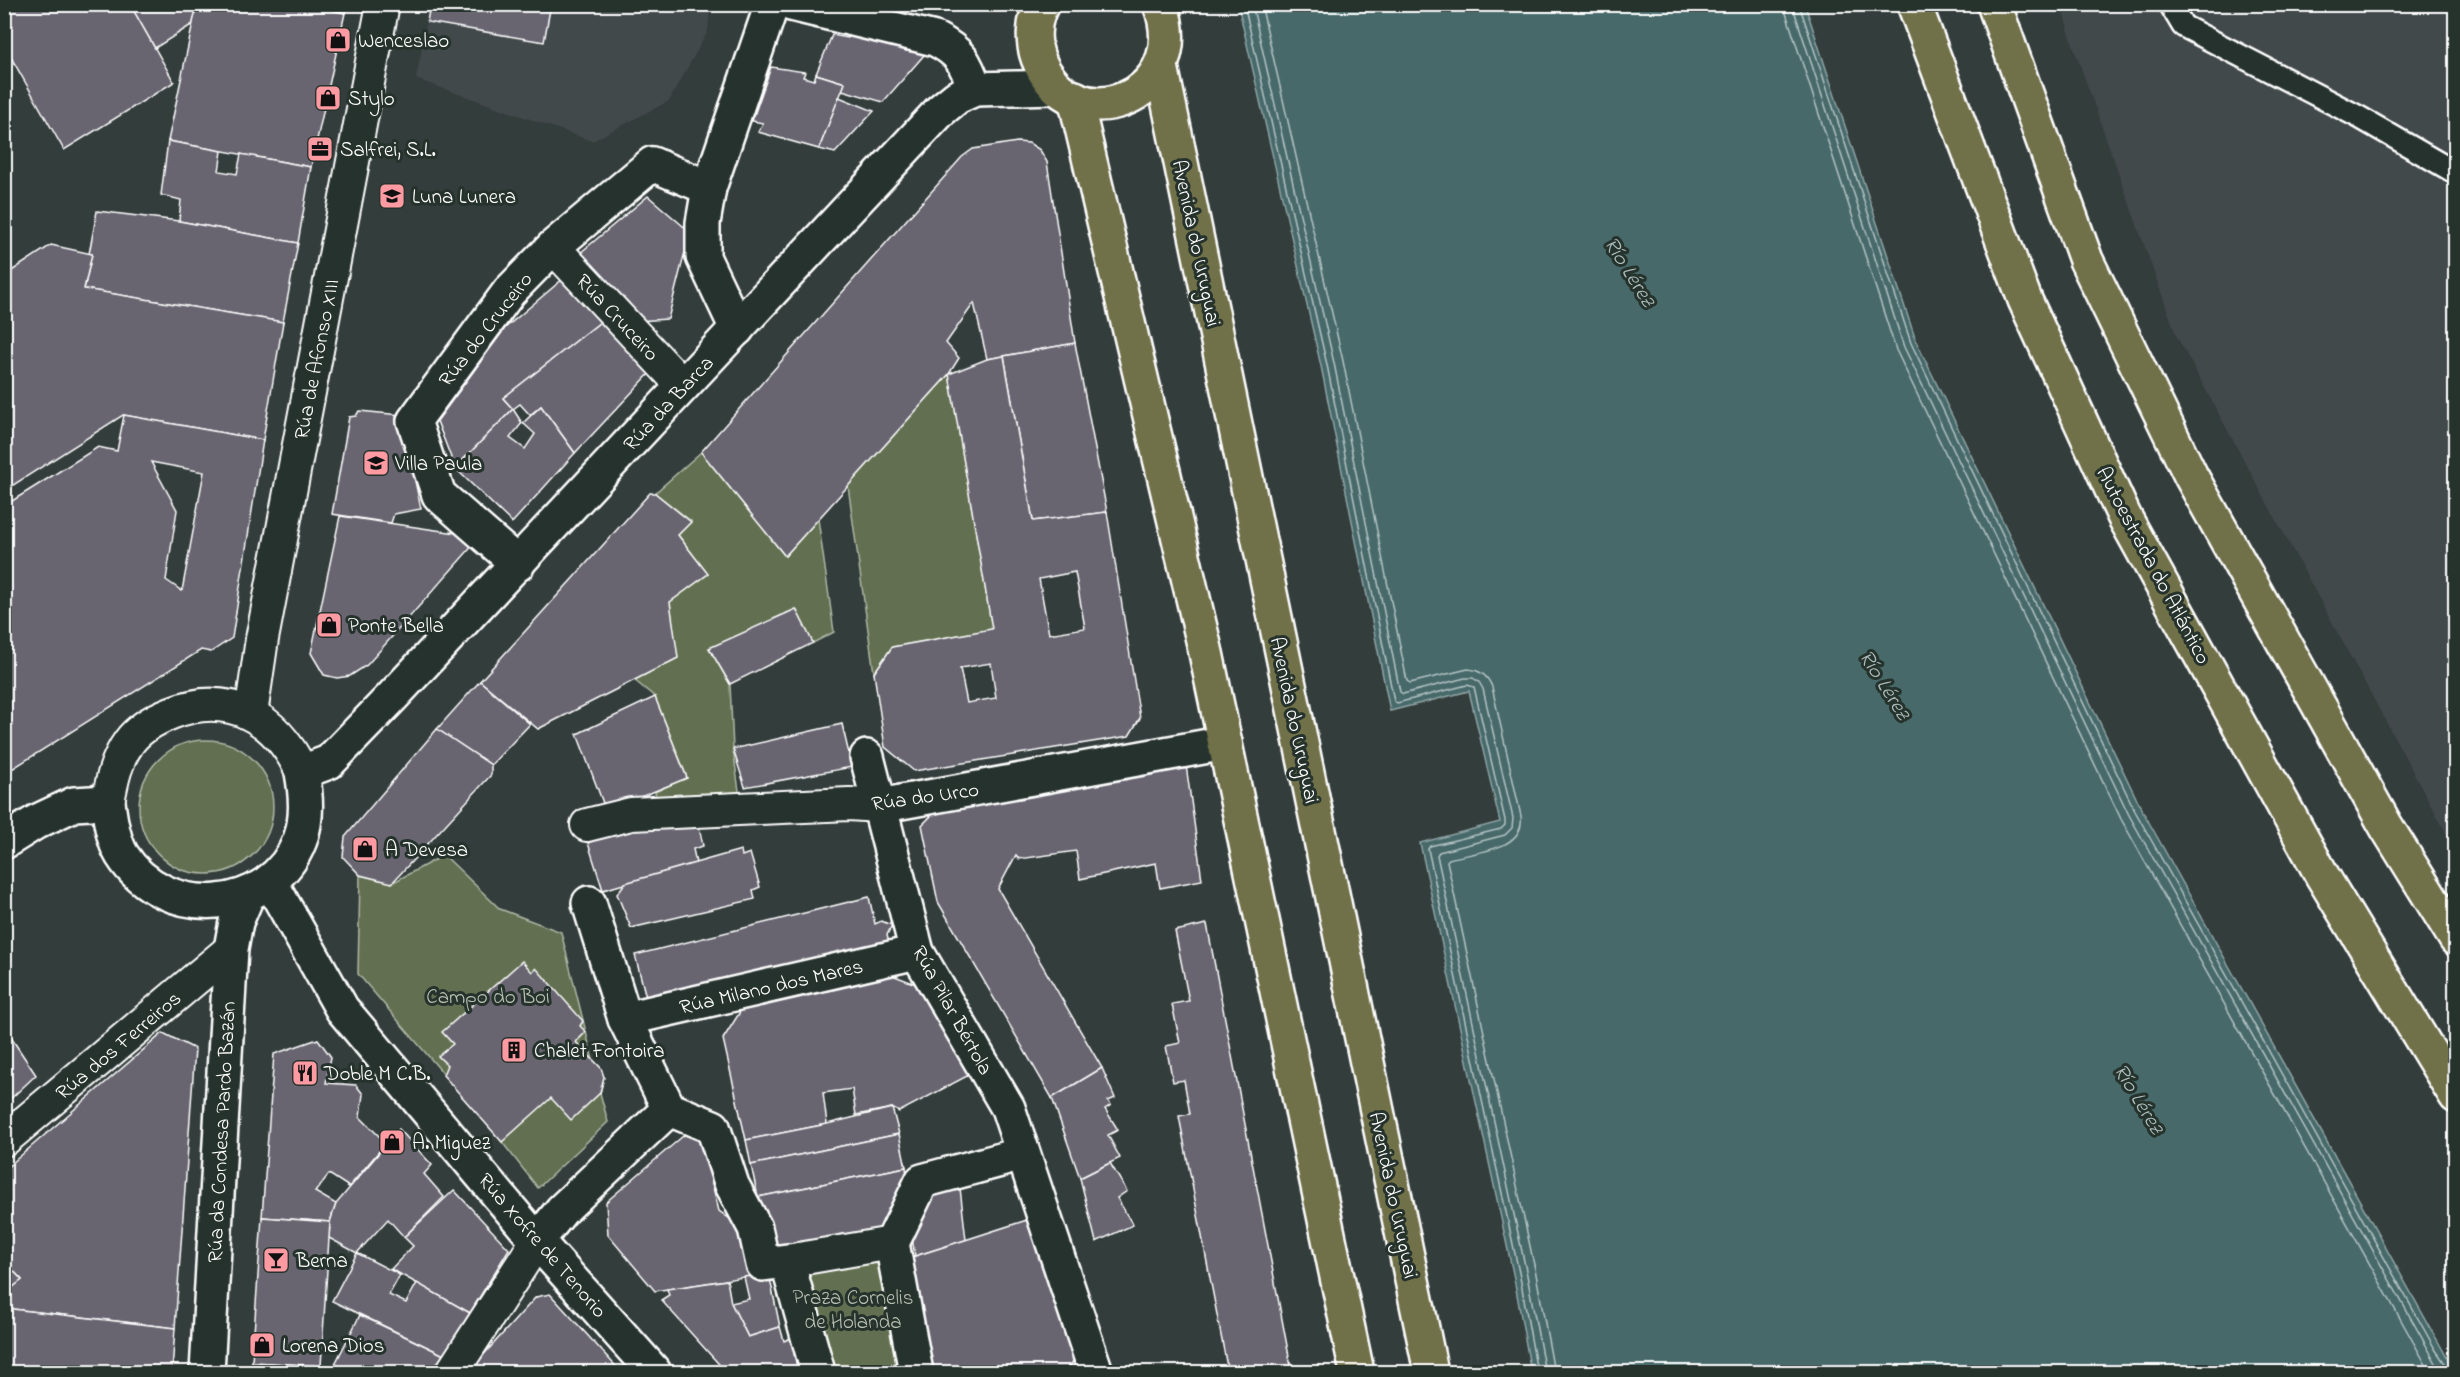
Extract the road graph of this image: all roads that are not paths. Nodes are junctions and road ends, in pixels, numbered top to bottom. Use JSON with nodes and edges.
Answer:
{"nodes":[{"id":1,"x":383,"y":4,"type":"edge"},
{"id":2,"x":772,"y":4,"type":"edge"},
{"id":3,"x":791,"y":4,"type":"edge"},
{"id":4,"x":1042,"y":4,"type":"edge"},
{"id":5,"x":1160,"y":4,"type":"edge"},
{"id":6,"x":1914,"y":4,"type":"edge"},
{"id":7,"x":1994,"y":4,"type":"edge"},
{"id":8,"x":2170,"y":4,"type":"edge"},
{"id":9,"x":1161,"y":66,"type":"junction"},
{"id":10,"x":975,"y":90,"type":"junction"},
{"id":11,"x":1065,"y":93,"type":"junction"},
{"id":12,"x":2456,"y":173,"type":"edge"},
{"id":13,"x":709,"y":188,"type":"junction"},
{"id":14,"x":553,"y":247,"type":"junction"},
{"id":15,"x":736,"y":329,"type":"junction"},
{"id":16,"x":683,"y":387,"type":"junction"},
{"id":17,"x":518,"y":564,"type":"junction"},
{"id":18,"x":251,"y":714,"type":"junction"},
{"id":19,"x":1225,"y":743,"type":"junction"},
{"id":20,"x":867,"y":757,"type":"dead end"},
{"id":21,"x":302,"y":772,"type":"junction"},
{"id":22,"x":108,"y":802,"type":"junction"},
{"id":23,"x":879,"y":806,"type":"junction"},
{"id":24,"x":587,"y":825,"type":"dead end"},
{"id":25,"x":4,"y":842,"type":"edge"},
{"id":26,"x":259,"y":888,"type":"junction"},
{"id":27,"x":589,"y":903,"type":"dead end"},
{"id":28,"x":2456,"y":939,"type":"edge"},
{"id":29,"x":231,"y":949,"type":"junction"},
{"id":30,"x":917,"y":952,"type":"junction"},
{"id":31,"x":625,"y":1019,"type":"junction"},
{"id":32,"x":2456,"y":1096,"type":"edge"},
{"id":33,"x":669,"y":1109,"type":"junction"},
{"id":34,"x":4,"y":1140,"type":"edge"},
{"id":35,"x":1023,"y":1154,"type":"junction"},
{"id":36,"x":537,"y":1240,"type":"junction"},
{"id":37,"x":892,"y":1243,"type":"junction"},
{"id":38,"x":787,"y":1261,"type":"junction"},
{"id":39,"x":207,"y":1372,"type":"edge"},
{"id":40,"x":452,"y":1372,"type":"edge"},
{"id":41,"x":654,"y":1372,"type":"edge"},
{"id":42,"x":818,"y":1372,"type":"edge"},
{"id":43,"x":916,"y":1372,"type":"edge"},
{"id":44,"x":1096,"y":1372,"type":"edge"},
{"id":45,"x":1357,"y":1372,"type":"edge"},
{"id":46,"x":1431,"y":1372,"type":"edge"}],
"edges":[{"from":1,"to":18,"type":"street","name":"Rúa de Afonso XIII"},
{"from":2,"to":13,"type":"street"},
{"from":3,"to":10,"type":"street"},
{"from":4,"to":11,"type":"highway"},
{"from":5,"to":9,"type":"highway"},
{"from":6,"to":32,"type":"highway","name":"Autoestrada do Atlántico"},
{"from":7,"to":28,"type":"highway"},
{"from":8,"to":12,"type":"lane"},
{"from":9,"to":11,"type":"highway"},
{"from":9,"to":46,"type":"highway","name":"Avenida do Uruguai"},
{"from":10,"to":11,"type":"street","name":"Rúa da Barca"},
{"from":10,"to":15,"type":"street","name":"Rúa da Barca"},
{"from":11,"to":19,"type":"highway"},
{"from":13,"to":14,"type":"street","name":"Rúa do Cruceiro"},
{"from":13,"to":15,"type":"street"},
{"from":14,"to":16,"type":"street","name":"Rúa Cruceiro"},
{"from":14,"to":17,"type":"street","name":"Rúa do Cruceiro"},
{"from":15,"to":16,"type":"street","name":"Rúa da Barca"},
{"from":16,"to":17,"type":"street","name":"Rúa da Barca"},
{"from":17,"to":21,"type":"street","name":"Rúa da Barca"},
{"from":18,"to":21,"type":"street"},
{"from":18,"to":22,"type":"street"},
{"from":19,"to":23,"type":"street","name":"Rúa do Urco"},
{"from":19,"to":45,"type":"highway"},
{"from":20,"to":23,"type":"street","name":"Rúa Pilar Bértola"},
{"from":21,"to":26,"type":"street"},
{"from":22,"to":25,"type":"street"},
{"from":22,"to":26,"type":"street"},
{"from":23,"to":24,"type":"street","name":"Rúa do Urco"},
{"from":23,"to":30,"type":"street","name":"Rúa Pilar Bértola"},
{"from":26,"to":29,"type":"street","name":"Rúa da Condesa Pardo Bazán"},
{"from":26,"to":36,"type":"street","name":"Rúa Xofre de Tenorio"},
{"from":27,"to":31,"type":"street"},
{"from":29,"to":34,"type":"street","name":"Rúa dos Ferreiros"},
{"from":29,"to":39,"type":"street","name":"Rúa da Condesa Pardo Bazán"},
{"from":30,"to":31,"type":"street","name":"Rúa Milano dos Mares"},
{"from":30,"to":35,"type":"street","name":"Rúa Pilar Bértola"},
{"from":31,"to":33,"type":"street"},
{"from":33,"to":36,"type":"street"},
{"from":33,"to":38,"type":"street"},
{"from":35,"to":37,"type":"street"},
{"from":35,"to":44,"type":"street","name":"Rúa Pilar Bértola"},
{"from":36,"to":40,"type":"street"},
{"from":36,"to":41,"type":"street","name":"Rúa Xofre de Tenorio"},
{"from":37,"to":38,"type":"street"},
{"from":37,"to":43,"type":"street"},
{"from":38,"to":42,"type":"street"}]}
